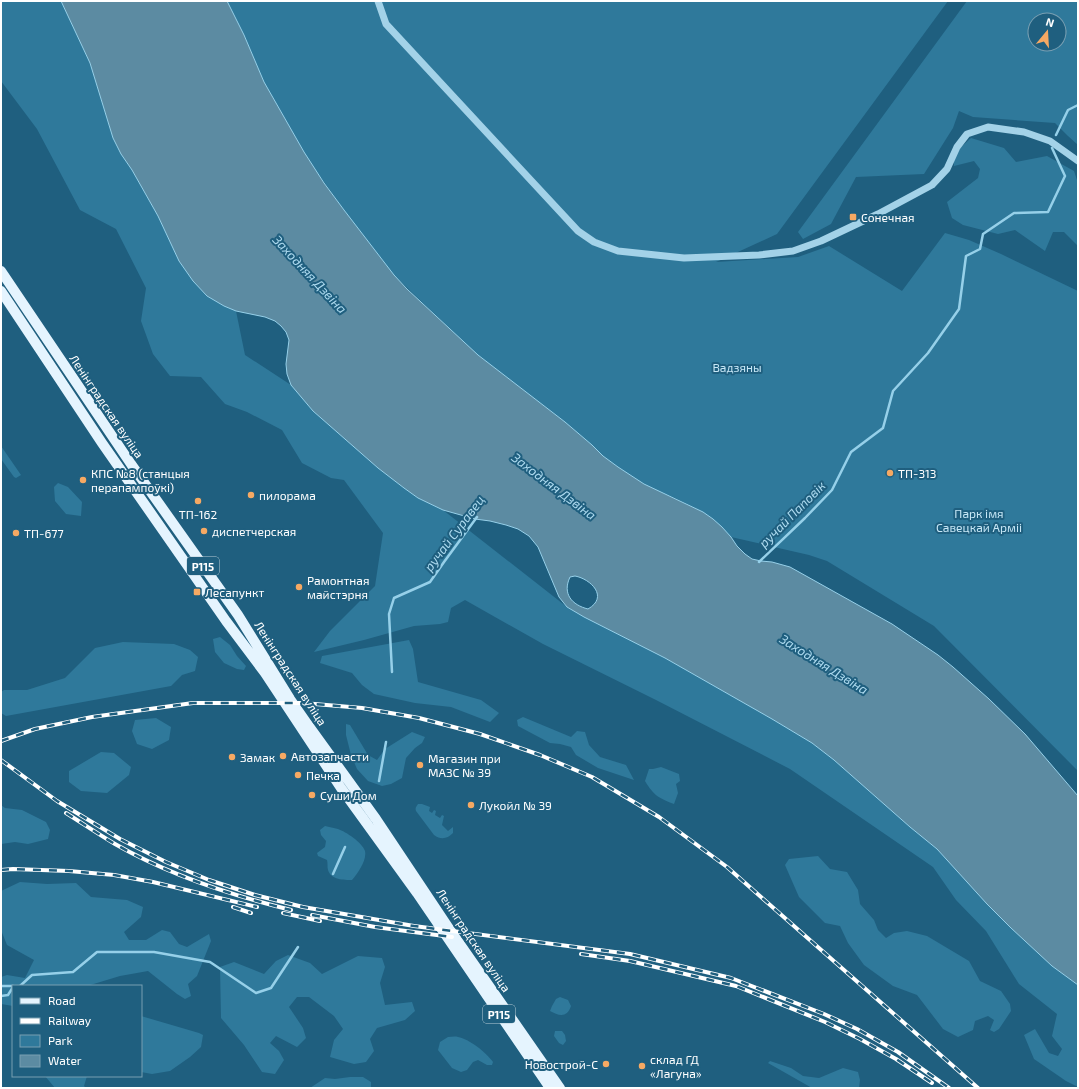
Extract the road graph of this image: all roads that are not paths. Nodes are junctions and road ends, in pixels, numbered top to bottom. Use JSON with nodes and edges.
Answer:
{"nodes":[{"id":1,"x":378,"y":1,"type":"edge"},
{"id":2,"x":1078,"y":161,"type":"edge"},
{"id":3,"x":1,"y":271,"type":"edge"},
{"id":4,"x":1,"y":291,"type":"edge"},
{"id":5,"x":550,"y":1088,"type":"edge"},
{"id":6,"x":560,"y":1088,"type":"edge"}],
"edges":[{"from":1,"to":2,"type":"street"},
{"from":3,"to":6,"type":"main road","name":"Ленінградская вуліца","number":"Р115"},
{"from":4,"to":5,"type":"main road","name":"Ленінградская вуліца","number":"Р115"}]}
